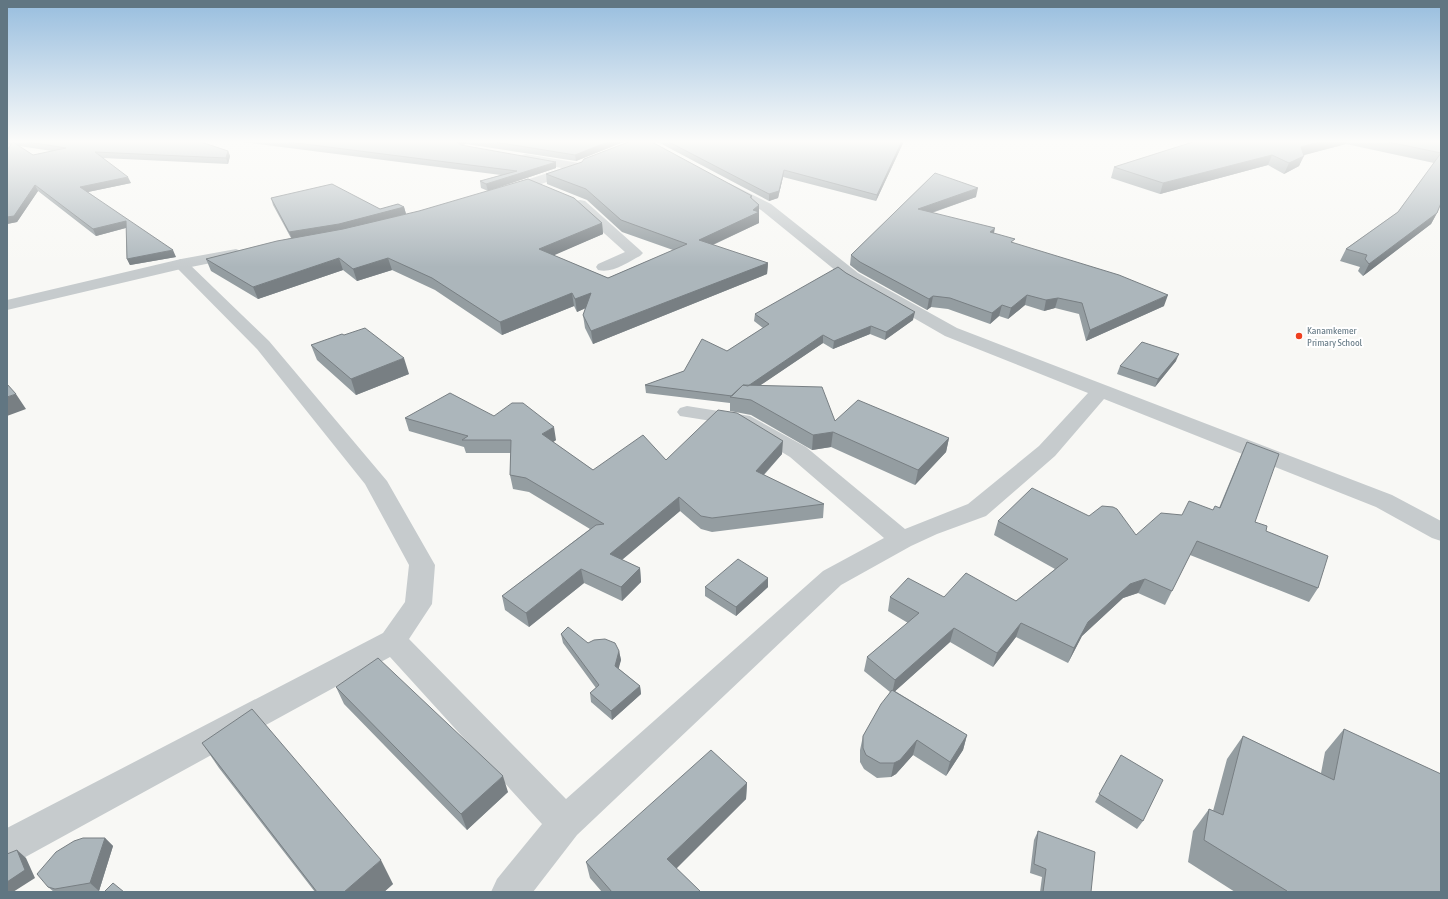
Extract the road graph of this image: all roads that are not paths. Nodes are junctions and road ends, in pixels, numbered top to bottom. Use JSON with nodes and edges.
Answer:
{"nodes":[{"id":1,"x":531,"y":183,"type":"joint"},
{"id":2,"x":720,"y":183,"type":"edge"},
{"id":3,"x":552,"y":192,"type":"edge"},
{"id":4,"x":496,"y":194,"type":"edge"},
{"id":5,"x":567,"y":198,"type":"edge"},
{"id":6,"x":250,"y":252,"type":"edge"},
{"id":7,"x":181,"y":264,"type":"junction"},
{"id":8,"x":604,"y":267,"type":"dead end"},
{"id":9,"x":7,"y":305,"type":"edge"},
{"id":10,"x":1100,"y":391,"type":"junction"},
{"id":11,"x":687,"y":412,"type":"dead end"},
{"id":12,"x":1441,"y":532,"type":"edge"},
{"id":13,"x":902,"y":540,"type":"junction"},
{"id":14,"x":393,"y":641,"type":"junction"},
{"id":15,"x":565,"y":822,"type":"junction"},
{"id":16,"x":7,"y":846,"type":"edge"},
{"id":17,"x":510,"y":892,"type":"edge"}],
"edges":[{"from":1,"to":3,"type":"street"},
{"from":1,"to":4,"type":"street"},
{"from":2,"to":10,"type":"street"},
{"from":5,"to":8,"type":"street"},
{"from":6,"to":7,"type":"street"},
{"from":7,"to":9,"type":"street"},
{"from":7,"to":14,"type":"street"},
{"from":10,"to":12,"type":"street"},
{"from":10,"to":13,"type":"street"},
{"from":11,"to":13,"type":"street"},
{"from":13,"to":15,"type":"street"},
{"from":14,"to":15,"type":"street"},
{"from":14,"to":16,"type":"street"},
{"from":15,"to":17,"type":"street"}]}
